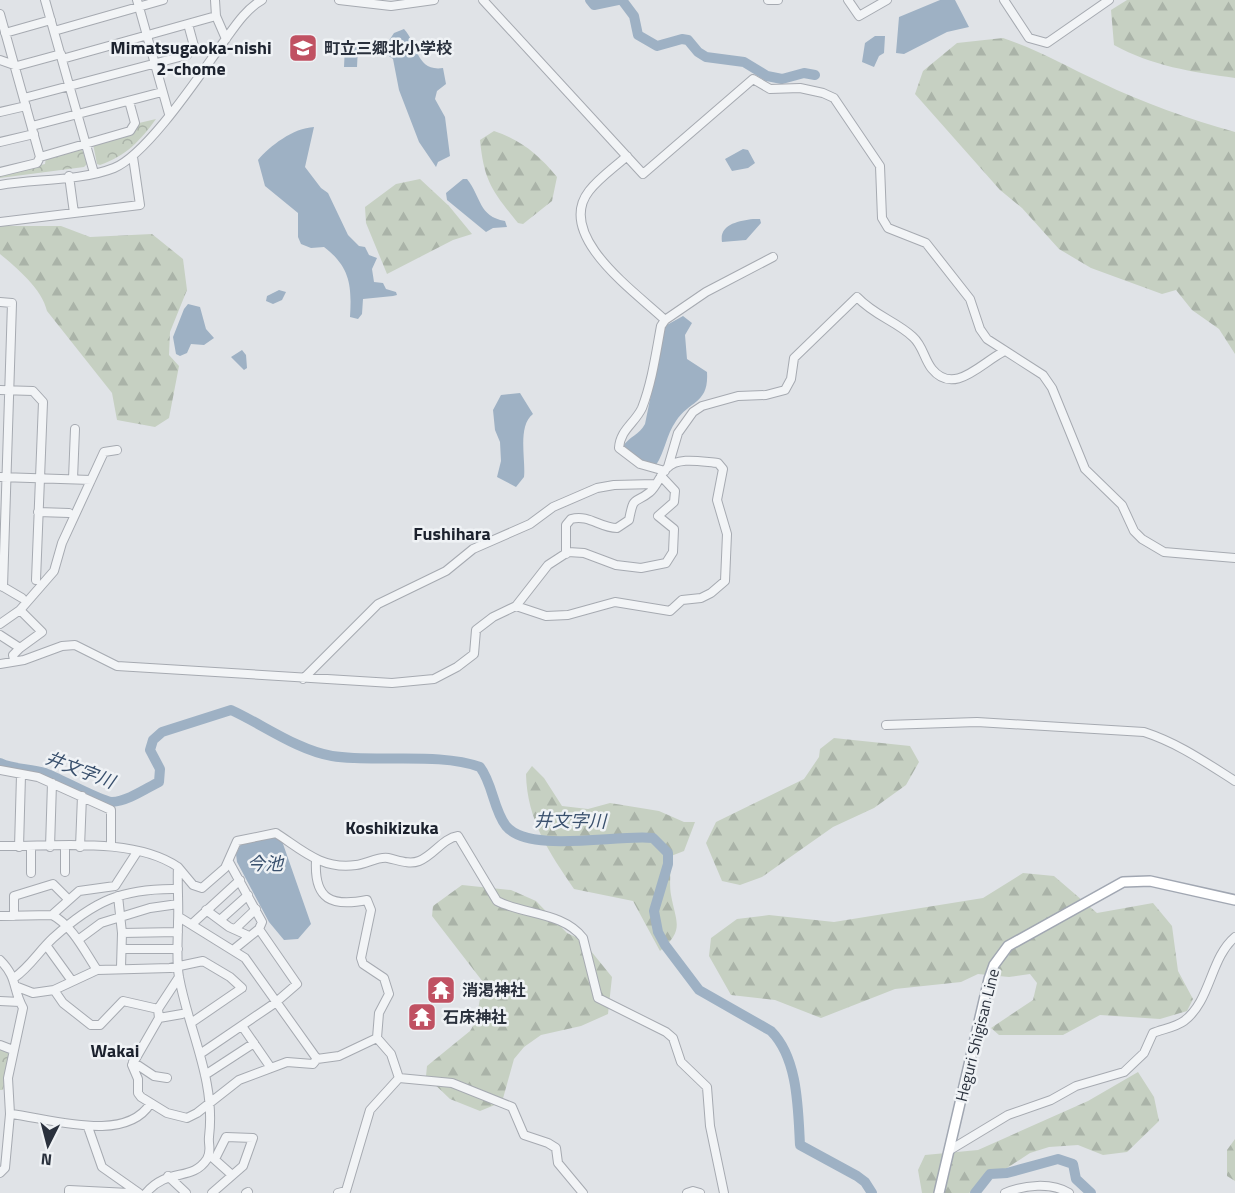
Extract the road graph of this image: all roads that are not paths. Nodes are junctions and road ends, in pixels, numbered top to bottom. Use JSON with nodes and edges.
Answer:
{"nodes":[{"id":1,"x":163,"y":0,"type":"edge"},
{"id":2,"x":215,"y":0,"type":"edge"},
{"id":3,"x":262,"y":0,"type":"edge"},
{"id":4,"x":339,"y":0,"type":"edge"},
{"id":5,"x":434,"y":0,"type":"edge"},
{"id":6,"x":483,"y":0,"type":"edge"},
{"id":7,"x":768,"y":0,"type":"edge"},
{"id":8,"x":778,"y":0,"type":"edge"},
{"id":9,"x":848,"y":0,"type":"edge"},
{"id":10,"x":887,"y":0,"type":"edge"},
{"id":11,"x":1004,"y":0,"type":"edge"},
{"id":12,"x":1109,"y":0,"type":"edge"},
{"id":13,"x":48,"y":1,"type":"edge"},
{"id":14,"x":138,"y":3,"type":"edge"},
{"id":15,"x":0,"y":14,"type":"edge"},
{"id":16,"x":216,"y":16,"type":"junction"},
{"id":17,"x":51,"y":20,"type":"junction"},
{"id":18,"x":188,"y":24,"type":"junction"},
{"id":19,"x":54,"y":30,"type":"junction"},
{"id":20,"x":5,"y":33,"type":"junction"},
{"id":21,"x":147,"y":35,"type":"junction"},
{"id":22,"x":226,"y":39,"type":"junction"},
{"id":23,"x":61,"y":57,"type":"junction"},
{"id":24,"x":0,"y":60,"type":"edge"},
{"id":25,"x":154,"y":63,"type":"junction"},
{"id":26,"x":15,"y":65,"type":"junction"},
{"id":27,"x":70,"y":86,"type":"junction"},
{"id":28,"x":162,"y":92,"type":"junction"},
{"id":29,"x":129,"y":101,"type":"junction"},
{"id":30,"x":25,"y":102,"type":"junction"},
{"id":31,"x":0,"y":112,"type":"edge"},
{"id":32,"x":168,"y":114,"type":"junction"},
{"id":33,"x":78,"y":115,"type":"junction"},
{"id":34,"x":32,"y":126,"type":"junction"},
{"id":35,"x":34,"y":134,"type":"junction"},
{"id":36,"x":0,"y":142,"type":"edge"},
{"id":37,"x":86,"y":144,"type":"junction"},
{"id":38,"x":627,"y":156,"type":"junction"},
{"id":39,"x":40,"y":157,"type":"junction"},
{"id":40,"x":133,"y":157,"type":"junction"},
{"id":41,"x":0,"y":172,"type":"edge"},
{"id":42,"x":94,"y":173,"type":"junction"},
{"id":43,"x":69,"y":176,"type":"junction"},
{"id":44,"x":0,"y":185,"type":"edge"},
{"id":45,"x":74,"y":213,"type":"junction"},
{"id":46,"x":0,"y":222,"type":"edge"},
{"id":47,"x":773,"y":257,"type":"dead end"},
{"id":48,"x":0,"y":302,"type":"edge"},
{"id":49,"x":665,"y":320,"type":"junction"},
{"id":50,"x":1003,"y":352,"type":"junction"},
{"id":51,"x":0,"y":390,"type":"edge"},
{"id":52,"x":10,"y":390,"type":"junction"},
{"id":53,"x":75,"y":429,"type":"dead end"},
{"id":54,"x":117,"y":450,"type":"dead end"},
{"id":55,"x":665,"y":471,"type":"junction"},
{"id":56,"x":3,"y":477,"type":"edge"},
{"id":57,"x":39,"y":478,"type":"junction"},
{"id":58,"x":73,"y":479,"type":"junction"},
{"id":59,"x":91,"y":480,"type":"junction"},
{"id":60,"x":655,"y":484,"type":"junction"},
{"id":61,"x":38,"y":512,"type":"junction"},
{"id":62,"x":69,"y":513,"type":"dead end"},
{"id":63,"x":566,"y":554,"type":"junction"},
{"id":64,"x":1235,"y":558,"type":"edge"},
{"id":65,"x":36,"y":580,"type":"dead end"},
{"id":66,"x":2,"y":586,"type":"edge"},
{"id":67,"x":22,"y":598,"type":"dead end"},
{"id":68,"x":516,"y":606,"type":"junction"},
{"id":69,"x":20,"y":610,"type":"junction"},
{"id":70,"x":0,"y":624,"type":"edge"},
{"id":71,"x":0,"y":635,"type":"edge"},
{"id":72,"x":20,"y":648,"type":"junction"},
{"id":73,"x":14,"y":660,"type":"junction"},
{"id":74,"x":0,"y":664,"type":"edge"},
{"id":75,"x":303,"y":678,"type":"junction"},
{"id":76,"x":886,"y":725,"type":"dead end"},
{"id":77,"x":0,"y":770,"type":"edge"},
{"id":78,"x":21,"y":775,"type":"junction"},
{"id":79,"x":1235,"y":781,"type":"edge"},
{"id":80,"x":52,"y":783,"type":"junction"},
{"id":81,"x":82,"y":796,"type":"junction"},
{"id":82,"x":0,"y":846,"type":"edge"},
{"id":83,"x":111,"y":846,"type":"junction"},
{"id":84,"x":19,"y":847,"type":"junction"},
{"id":85,"x":31,"y":847,"type":"junction"},
{"id":86,"x":51,"y":847,"type":"junction"},
{"id":87,"x":65,"y":847,"type":"junction"},
{"id":88,"x":80,"y":847,"type":"junction"},
{"id":89,"x":137,"y":852,"type":"junction"},
{"id":90,"x":316,"y":861,"type":"junction"},
{"id":91,"x":229,"y":862,"type":"junction"},
{"id":92,"x":178,"y":867,"type":"junction"},
{"id":93,"x":64,"y":872,"type":"dead end"},
{"id":94,"x":31,"y":873,"type":"dead end"},
{"id":95,"x":240,"y":880,"type":"junction"},
{"id":96,"x":177,"y":889,"type":"junction"},
{"id":97,"x":118,"y":896,"type":"junction"},
{"id":98,"x":248,"y":896,"type":"junction"},
{"id":99,"x":69,"y":900,"type":"junction"},
{"id":100,"x":1235,"y":900,"type":"edge"},
{"id":101,"x":178,"y":904,"type":"junction"},
{"id":102,"x":256,"y":909,"type":"junction"},
{"id":103,"x":206,"y":910,"type":"junction"},
{"id":104,"x":51,"y":915,"type":"junction"},
{"id":105,"x":0,"y":916,"type":"edge"},
{"id":106,"x":14,"y":916,"type":"junction"},
{"id":107,"x":121,"y":917,"type":"junction"},
{"id":108,"x":179,"y":917,"type":"junction"},
{"id":109,"x":220,"y":920,"type":"junction"},
{"id":110,"x":192,"y":924,"type":"junction"},
{"id":111,"x":67,"y":928,"type":"junction"},
{"id":112,"x":235,"y":928,"type":"junction"},
{"id":113,"x":259,"y":929,"type":"junction"},
{"id":114,"x":178,"y":932,"type":"junction"},
{"id":115,"x":122,"y":933,"type":"junction"},
{"id":116,"x":249,"y":936,"type":"junction"},
{"id":117,"x":1235,"y":937,"type":"edge"},
{"id":118,"x":78,"y":940,"type":"junction"},
{"id":119,"x":46,"y":945,"type":"junction"},
{"id":120,"x":122,"y":949,"type":"junction"},
{"id":121,"x":178,"y":949,"type":"junction"},
{"id":122,"x":233,"y":950,"type":"junction"},
{"id":123,"x":0,"y":960,"type":"edge"},
{"id":124,"x":178,"y":967,"type":"junction"},
{"id":125,"x":121,"y":968,"type":"junction"},
{"id":126,"x":97,"y":970,"type":"junction"},
{"id":127,"x":179,"y":977,"type":"junction"},
{"id":128,"x":72,"y":981,"type":"junction"},
{"id":129,"x":14,"y":982,"type":"junction"},
{"id":130,"x":54,"y":990,"type":"junction"},
{"id":131,"x":0,"y":1001,"type":"edge"},
{"id":132,"x":20,"y":1002,"type":"junction"},
{"id":133,"x":275,"y":1003,"type":"junction"},
{"id":134,"x":158,"y":1009,"type":"junction"},
{"id":135,"x":182,"y":1014,"type":"dead end"},
{"id":136,"x":159,"y":1018,"type":"junction"},
{"id":137,"x":191,"y":1023,"type":"junction"},
{"id":138,"x":242,"y":1026,"type":"junction"},
{"id":139,"x":377,"y":1038,"type":"junction"},
{"id":140,"x":254,"y":1042,"type":"junction"},
{"id":141,"x":0,"y":1045,"type":"edge"},
{"id":142,"x":14,"y":1050,"type":"junction"},
{"id":143,"x":200,"y":1054,"type":"junction"},
{"id":144,"x":317,"y":1059,"type":"junction"},
{"id":145,"x":133,"y":1062,"type":"junction"},
{"id":146,"x":271,"y":1068,"type":"junction"},
{"id":147,"x":205,"y":1075,"type":"junction"},
{"id":148,"x":166,"y":1078,"type":"dead end"},
{"id":149,"x":399,"y":1078,"type":"junction"},
{"id":150,"x":212,"y":1102,"type":"junction"},
{"id":151,"x":150,"y":1104,"type":"junction"},
{"id":152,"x":10,"y":1114,"type":"junction"},
{"id":153,"x":88,"y":1127,"type":"junction"},
{"id":154,"x":950,"y":1150,"type":"junction"},
{"id":155,"x":212,"y":1158,"type":"junction"},
{"id":156,"x":0,"y":1173,"type":"edge"},
{"id":157,"x":232,"y":1175,"type":"junction"},
{"id":158,"x":168,"y":1176,"type":"junction"},
{"id":159,"x":69,"y":1193,"type":"edge"},
{"id":160,"x":129,"y":1193,"type":"edge"},
{"id":161,"x":139,"y":1193,"type":"edge"},
{"id":162,"x":146,"y":1193,"type":"edge"},
{"id":163,"x":186,"y":1193,"type":"edge"},
{"id":164,"x":212,"y":1193,"type":"edge"},
{"id":165,"x":338,"y":1193,"type":"edge"},
{"id":166,"x":583,"y":1193,"type":"edge"},
{"id":167,"x":687,"y":1193,"type":"edge"},
{"id":168,"x":700,"y":1193,"type":"edge"},
{"id":169,"x":724,"y":1193,"type":"edge"},
{"id":170,"x":939,"y":1193,"type":"edge"},
{"id":171,"x":1005,"y":1193,"type":"edge"},
{"id":172,"x":1069,"y":1193,"type":"edge"}],
"edges":[{"from":1,"to":14,"type":"street"},
{"from":2,"to":16,"type":"street"},
{"from":3,"to":22,"type":"street"},
{"from":4,"to":5,"type":"street"},
{"from":6,"to":38,"type":"street"},
{"from":7,"to":8,"type":"street"},
{"from":9,"to":10,"type":"street"},
{"from":11,"to":12,"type":"street"},
{"from":13,"to":17,"type":"street"},
{"from":14,"to":19,"type":"street"},
{"from":14,"to":21,"type":"street"},
{"from":15,"to":20,"type":"street"},
{"from":16,"to":18,"type":"street"},
{"from":16,"to":22,"type":"street"},
{"from":17,"to":19,"type":"street"},
{"from":17,"to":20,"type":"street"},
{"from":18,"to":21,"type":"street"},
{"from":18,"to":25,"type":"street"},
{"from":19,"to":23,"type":"street"},
{"from":20,"to":26,"type":"street"},
{"from":21,"to":23,"type":"street"},
{"from":21,"to":25,"type":"street"},
{"from":22,"to":32,"type":"street"},
{"from":23,"to":26,"type":"street"},
{"from":23,"to":27,"type":"street"},
{"from":24,"to":26,"type":"street"},
{"from":25,"to":27,"type":"street"},
{"from":25,"to":28,"type":"street"},
{"from":26,"to":30,"type":"street"},
{"from":27,"to":30,"type":"street"},
{"from":27,"to":33,"type":"street"},
{"from":28,"to":29,"type":"street"},
{"from":28,"to":32,"type":"street"},
{"from":29,"to":33,"type":"street"},
{"from":29,"to":37,"type":"street"},
{"from":30,"to":31,"type":"street"},
{"from":30,"to":34,"type":"street"},
{"from":32,"to":40,"type":"street"},
{"from":33,"to":34,"type":"street"},
{"from":33,"to":37,"type":"street"},
{"from":34,"to":35,"type":"street"},
{"from":35,"to":36,"type":"street"},
{"from":35,"to":39,"type":"street"},
{"from":37,"to":39,"type":"street"},
{"from":37,"to":42,"type":"street"},
{"from":38,"to":49,"type":"street"},
{"from":38,"to":50,"type":"street"},
{"from":39,"to":41,"type":"street"},
{"from":40,"to":42,"type":"street"},
{"from":40,"to":45,"type":"street"},
{"from":42,"to":43,"type":"street"},
{"from":43,"to":44,"type":"street"},
{"from":43,"to":45,"type":"street"},
{"from":45,"to":46,"type":"street"},
{"from":47,"to":49,"type":"street"},
{"from":48,"to":52,"type":"street"},
{"from":49,"to":55,"type":"street"},
{"from":50,"to":55,"type":"street"},
{"from":50,"to":64,"type":"street"},
{"from":51,"to":52,"type":"street"},
{"from":52,"to":56,"type":"street"},
{"from":52,"to":57,"type":"street"},
{"from":53,"to":58,"type":"street"},
{"from":54,"to":59,"type":"street"},
{"from":55,"to":60,"type":"street"},
{"from":55,"to":63,"type":"street"},
{"from":55,"to":68,"type":"street"},
{"from":56,"to":57,"type":"street"},
{"from":56,"to":66,"type":"street"},
{"from":57,"to":58,"type":"street"},
{"from":57,"to":61,"type":"street"},
{"from":58,"to":59,"type":"street"},
{"from":59,"to":69,"type":"street"},
{"from":60,"to":63,"type":"street"},
{"from":60,"to":75,"type":"street"},
{"from":61,"to":62,"type":"street"},
{"from":61,"to":65,"type":"street"},
{"from":63,"to":68,"type":"street"},
{"from":66,"to":67,"type":"street"},
{"from":68,"to":75,"type":"street"},
{"from":69,"to":70,"type":"street"},
{"from":69,"to":72,"type":"street"},
{"from":71,"to":72,"type":"street"},
{"from":72,"to":73,"type":"street"},
{"from":73,"to":74,"type":"street"},
{"from":73,"to":75,"type":"street"},
{"from":76,"to":79,"type":"street"},
{"from":77,"to":78,"type":"street"},
{"from":78,"to":80,"type":"street"},
{"from":78,"to":84,"type":"street"},
{"from":80,"to":81,"type":"street"},
{"from":80,"to":86,"type":"street"},
{"from":81,"to":83,"type":"street"},
{"from":81,"to":88,"type":"street"},
{"from":82,"to":84,"type":"street"},
{"from":83,"to":88,"type":"street"},
{"from":83,"to":89,"type":"street"},
{"from":84,"to":85,"type":"street"},
{"from":85,"to":86,"type":"street"},
{"from":85,"to":94,"type":"street"},
{"from":86,"to":87,"type":"street"},
{"from":87,"to":88,"type":"street"},
{"from":87,"to":93,"type":"street"},
{"from":89,"to":92,"type":"street"},
{"from":89,"to":99,"type":"street"},
{"from":90,"to":91,"type":"street"},
{"from":90,"to":139,"type":"street"},
{"from":90,"to":169,"type":"street"},
{"from":91,"to":92,"type":"street"},
{"from":91,"to":95,"type":"street"},
{"from":92,"to":96,"type":"street"},
{"from":95,"to":98,"type":"street"},
{"from":95,"to":103,"type":"street"},
{"from":96,"to":97,"type":"street"},
{"from":96,"to":101,"type":"street"},
{"from":97,"to":107,"type":"street"},
{"from":97,"to":111,"type":"street"},
{"from":98,"to":102,"type":"street"},
{"from":98,"to":109,"type":"street"},
{"from":99,"to":104,"type":"street"},
{"from":99,"to":106,"type":"street"},
{"from":100,"to":154,"type":"main road","name":"Heguri Shigisan Line"},
{"from":101,"to":107,"type":"street"},
{"from":101,"to":108,"type":"street"},
{"from":102,"to":112,"type":"street"},
{"from":102,"to":113,"type":"street"},
{"from":103,"to":109,"type":"street"},
{"from":103,"to":110,"type":"street"},
{"from":104,"to":106,"type":"street"},
{"from":104,"to":111,"type":"street"},
{"from":105,"to":106,"type":"street"},
{"from":107,"to":115,"type":"street"},
{"from":107,"to":118,"type":"street"},
{"from":108,"to":110,"type":"street"},
{"from":108,"to":114,"type":"street"},
{"from":109,"to":112,"type":"street"},
{"from":110,"to":122,"type":"street"},
{"from":111,"to":118,"type":"street"},
{"from":111,"to":119,"type":"street"},
{"from":112,"to":116,"type":"street"},
{"from":113,"to":116,"type":"street"},
{"from":113,"to":133,"type":"street"},
{"from":114,"to":115,"type":"street"},
{"from":114,"to":121,"type":"street"},
{"from":115,"to":120,"type":"street"},
{"from":116,"to":122,"type":"street"},
{"from":117,"to":154,"type":"street"},
{"from":118,"to":126,"type":"street"},
{"from":119,"to":128,"type":"street"},
{"from":119,"to":129,"type":"street"},
{"from":120,"to":121,"type":"street"},
{"from":120,"to":125,"type":"street"},
{"from":121,"to":124,"type":"street"},
{"from":122,"to":133,"type":"street"},
{"from":123,"to":129,"type":"street"},
{"from":124,"to":125,"type":"street"},
{"from":124,"to":127,"type":"street"},
{"from":124,"to":137,"type":"street"},
{"from":125,"to":126,"type":"street"},
{"from":126,"to":128,"type":"street"},
{"from":127,"to":134,"type":"street"},
{"from":127,"to":137,"type":"street"},
{"from":128,"to":130,"type":"street"},
{"from":129,"to":130,"type":"street"},
{"from":129,"to":132,"type":"street"},
{"from":130,"to":134,"type":"street"},
{"from":131,"to":132,"type":"street"},
{"from":132,"to":142,"type":"street"},
{"from":133,"to":138,"type":"street"},
{"from":133,"to":144,"type":"street"},
{"from":134,"to":136,"type":"street"},
{"from":135,"to":136,"type":"street"},
{"from":136,"to":145,"type":"street"},
{"from":137,"to":143,"type":"street"},
{"from":138,"to":140,"type":"street"},
{"from":138,"to":143,"type":"street"},
{"from":139,"to":144,"type":"street"},
{"from":139,"to":149,"type":"street"},
{"from":140,"to":146,"type":"street"},
{"from":140,"to":147,"type":"street"},
{"from":141,"to":142,"type":"street"},
{"from":142,"to":152,"type":"street"},
{"from":143,"to":147,"type":"street"},
{"from":144,"to":146,"type":"street"},
{"from":145,"to":148,"type":"street"},
{"from":145,"to":151,"type":"street"},
{"from":146,"to":150,"type":"street"},
{"from":147,"to":150,"type":"street"},
{"from":149,"to":165,"type":"street"},
{"from":149,"to":166,"type":"street"},
{"from":150,"to":151,"type":"street"},
{"from":150,"to":155,"type":"street"},
{"from":151,"to":153,"type":"street"},
{"from":152,"to":153,"type":"street"},
{"from":152,"to":156,"type":"street"},
{"from":153,"to":161,"type":"street"},
{"from":154,"to":170,"type":"main road","name":"Heguri Shigisan Line"},
{"from":155,"to":157,"type":"street"},
{"from":155,"to":157,"type":"street"},
{"from":155,"to":158,"type":"street"},
{"from":157,"to":164,"type":"street"},
{"from":158,"to":162,"type":"street"},
{"from":158,"to":163,"type":"street"},
{"from":159,"to":160,"type":"street"},
{"from":167,"to":168,"type":"street"},
{"from":171,"to":172,"type":"street"}]}
